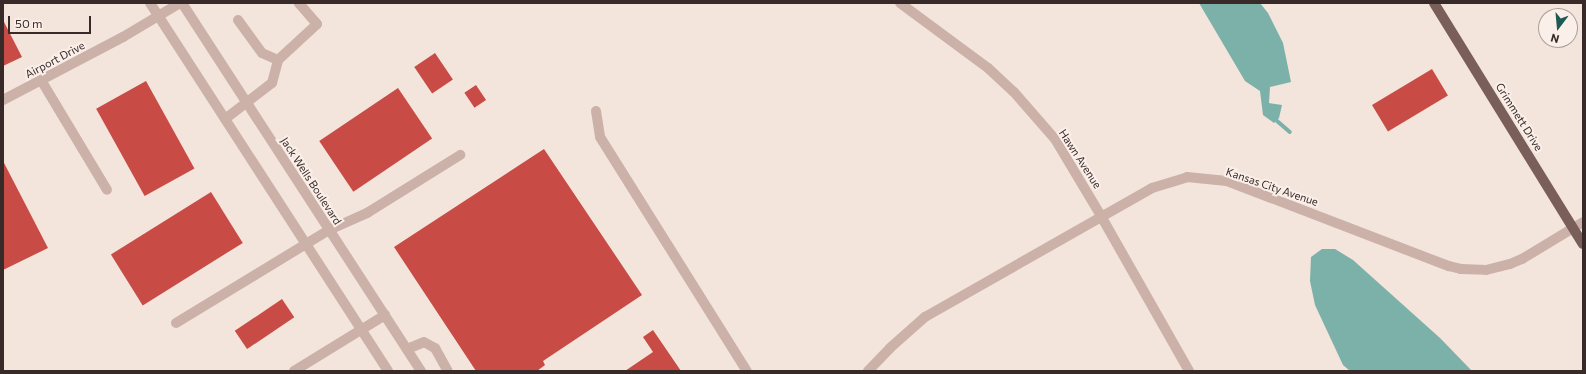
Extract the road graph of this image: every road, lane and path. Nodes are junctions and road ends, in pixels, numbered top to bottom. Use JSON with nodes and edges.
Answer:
{"nodes":[{"id":1,"x":150,"y":3,"type":"edge"},
{"id":2,"x":181,"y":3,"type":"edge"},
{"id":3,"x":299,"y":3,"type":"edge"},
{"id":4,"x":900,"y":3,"type":"edge"},
{"id":5,"x":1434,"y":3,"type":"edge"},
{"id":6,"x":158,"y":16,"type":"junction"},
{"id":7,"x":238,"y":20,"type":"dead end"},
{"id":8,"x":278,"y":60,"type":"junction"},
{"id":9,"x":41,"y":80,"type":"junction"},
{"id":10,"x":3,"y":100,"type":"edge"},
{"id":11,"x":246,"y":102,"type":"junction"},
{"id":12,"x":596,"y":111,"type":"dead end"},
{"id":13,"x":225,"y":119,"type":"junction"},
{"id":14,"x":460,"y":155,"type":"dead end"},
{"id":15,"x":107,"y":190,"type":"dead end"},
{"id":16,"x":1101,"y":216,"type":"junction"},
{"id":17,"x":1583,"y":222,"type":"edge"},
{"id":18,"x":1573,"y":228,"type":"junction"},
{"id":19,"x":329,"y":230,"type":"junction"},
{"id":20,"x":1583,"y":244,"type":"edge"},
{"id":21,"x":307,"y":245,"type":"junction"},
{"id":22,"x":385,"y":315,"type":"junction"},
{"id":23,"x":176,"y":324,"type":"dead end"},
{"id":24,"x":362,"y":330,"type":"junction"},
{"id":25,"x":407,"y":349,"type":"junction"},
{"id":26,"x":386,"y":370,"type":"edge"},
{"id":27,"x":294,"y":371,"type":"edge"},
{"id":28,"x":421,"y":371,"type":"edge"},
{"id":29,"x":448,"y":371,"type":"edge"},
{"id":30,"x":747,"y":371,"type":"edge"},
{"id":31,"x":868,"y":371,"type":"edge"},
{"id":32,"x":1189,"y":371,"type":"edge"}],
"edges":[{"from":1,"to":6,"type":"street"},
{"from":2,"to":6,"type":"street","name":"Airport Drive"},
{"from":2,"to":11,"type":"street","name":"Jack Wells Boulevard"},
{"from":3,"to":8,"type":"street"},
{"from":4,"to":16,"type":"street","name":"Hawn Avenue"},
{"from":5,"to":18,"type":"main road","name":"Grimmett Drive"},
{"from":6,"to":9,"type":"street","name":"Airport Drive"},
{"from":6,"to":13,"type":"street"},
{"from":7,"to":8,"type":"street"},
{"from":8,"to":11,"type":"street"},
{"from":9,"to":10,"type":"street","name":"Airport Drive"},
{"from":9,"to":15,"type":"street"},
{"from":11,"to":13,"type":"street"},
{"from":11,"to":19,"type":"street","name":"Jack Wells Boulevard"},
{"from":12,"to":30,"type":"street"},
{"from":13,"to":21,"type":"street"},
{"from":14,"to":19,"type":"street"},
{"from":16,"to":18,"type":"street","name":"Kansas City Avenue"},
{"from":16,"to":31,"type":"street","name":"Kansas City Avenue"},
{"from":16,"to":32,"type":"street","name":"Hawn Avenue"},
{"from":17,"to":18,"type":"street","name":"Kansas City Avenue"},
{"from":18,"to":20,"type":"main road","name":"Grimmett Drive"},
{"from":19,"to":21,"type":"street"},
{"from":19,"to":22,"type":"street","name":"Jack Wells Boulevard"},
{"from":21,"to":23,"type":"street"},
{"from":21,"to":24,"type":"street"},
{"from":22,"to":24,"type":"street"},
{"from":22,"to":25,"type":"street","name":"Jack Wells Boulevard"},
{"from":24,"to":26,"type":"street"},
{"from":24,"to":27,"type":"street"},
{"from":25,"to":28,"type":"street","name":"Jack Wells Boulevard"},
{"from":25,"to":29,"type":"street"}]}
